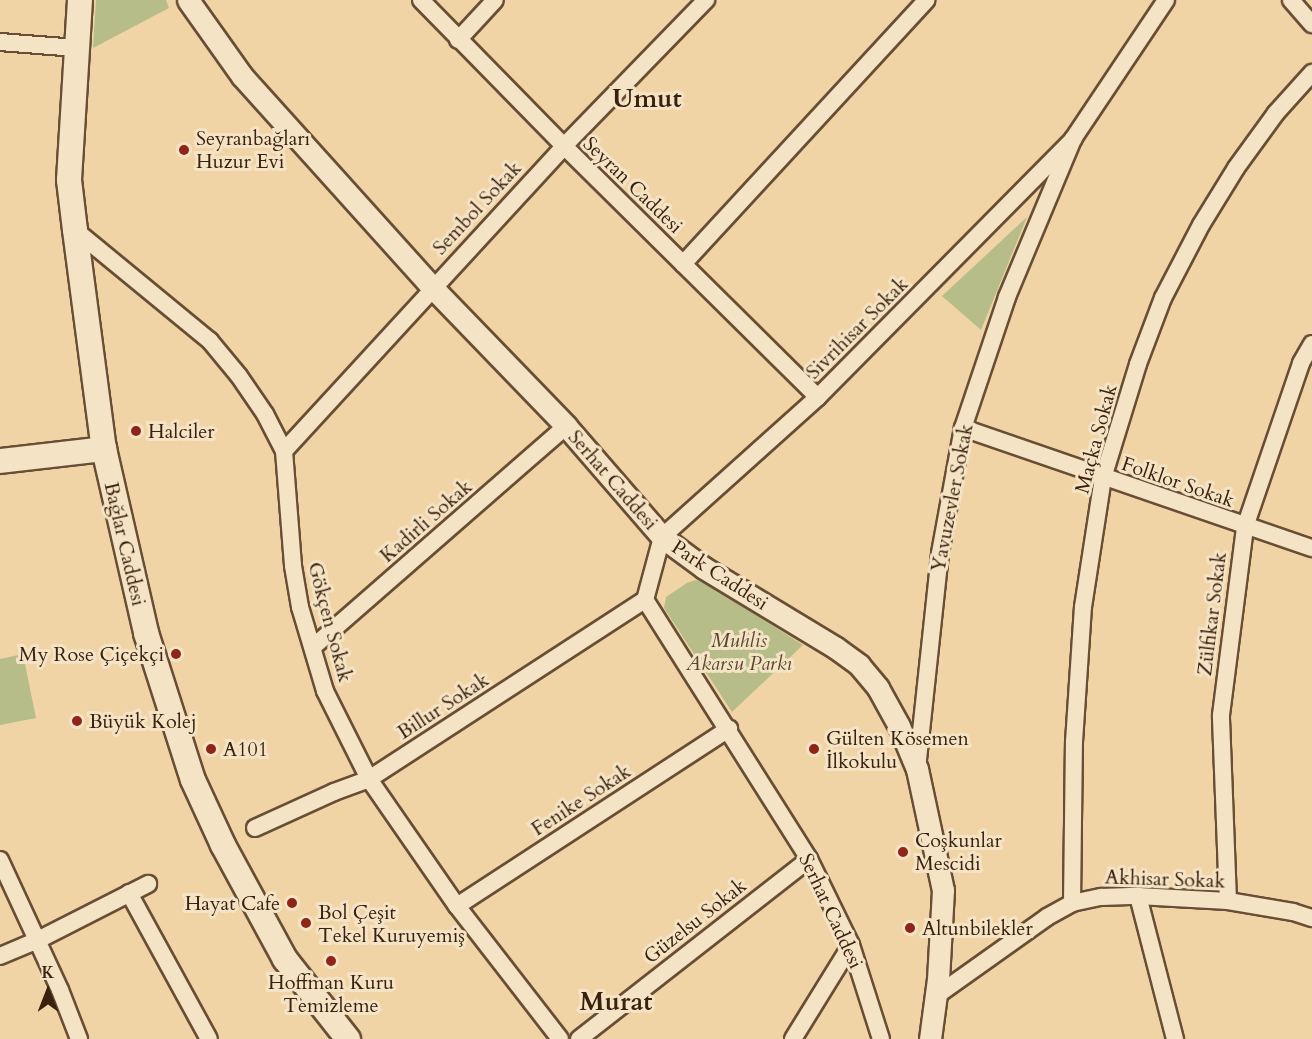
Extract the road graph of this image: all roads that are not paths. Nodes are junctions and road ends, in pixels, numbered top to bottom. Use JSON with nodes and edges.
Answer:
{"nodes":[{"id":1,"x":80,"y":0,"type":"edge"},
{"id":2,"x":188,"y":0,"type":"edge"},
{"id":3,"x":421,"y":0,"type":"edge"},
{"id":4,"x":495,"y":0,"type":"edge"},
{"id":5,"x":706,"y":0,"type":"edge"},
{"id":6,"x":927,"y":0,"type":"edge"},
{"id":7,"x":1166,"y":0,"type":"edge"},
{"id":8,"x":1291,"y":0,"type":"edge"},
{"id":9,"x":1312,"y":24,"type":"edge"},
{"id":10,"x":458,"y":40,"type":"junction"},
{"id":11,"x":0,"y":42,"type":"edge"},
{"id":12,"x":77,"y":48,"type":"junction"},
{"id":13,"x":1312,"y":73,"type":"edge"},
{"id":14,"x":1073,"y":139,"type":"junction"},
{"id":15,"x":564,"y":146,"type":"junction"},
{"id":16,"x":75,"y":230,"type":"junction"},
{"id":17,"x":683,"y":264,"type":"junction"},
{"id":18,"x":432,"y":287,"type":"junction"},
{"id":19,"x":1312,"y":344,"type":"edge"},
{"id":20,"x":818,"y":397,"type":"junction"},
{"id":21,"x":566,"y":426,"type":"junction"},
{"id":22,"x":963,"y":428,"type":"junction"},
{"id":23,"x":104,"y":449,"type":"junction"},
{"id":24,"x":284,"y":451,"type":"junction"},
{"id":25,"x":0,"y":461,"type":"edge"},
{"id":26,"x":1103,"y":478,"type":"junction"},
{"id":27,"x":1245,"y":527,"type":"junction"},
{"id":28,"x":662,"y":537,"type":"junction"},
{"id":29,"x":1312,"y":548,"type":"edge"},
{"id":30,"x":645,"y":600,"type":"junction"},
{"id":31,"x":313,"y":647,"type":"junction"},
{"id":32,"x":729,"y":729,"type":"junction"},
{"id":33,"x":917,"y":769,"type":"junction"},
{"id":34,"x":369,"y":779,"type":"junction"},
{"id":35,"x":255,"y":828,"type":"dead end"},
{"id":36,"x":808,"y":859,"type":"junction"},
{"id":37,"x":0,"y":860,"type":"edge"},
{"id":38,"x":148,"y":884,"type":"dead end"},
{"id":39,"x":129,"y":893,"type":"junction"},
{"id":40,"x":1138,"y":896,"type":"junction"},
{"id":41,"x":1228,"y":901,"type":"junction"},
{"id":42,"x":1072,"y":903,"type":"junction"},
{"id":43,"x":457,"y":906,"type":"junction"},
{"id":44,"x":1312,"y":918,"type":"edge"},
{"id":45,"x":36,"y":941,"type":"junction"},
{"id":46,"x":851,"y":945,"type":"junction"},
{"id":47,"x":0,"y":956,"type":"edge"},
{"id":48,"x":936,"y":996,"type":"junction"},
{"id":49,"x":79,"y":1039,"type":"edge"},
{"id":50,"x":209,"y":1039,"type":"edge"},
{"id":51,"x":348,"y":1039,"type":"edge"},
{"id":52,"x":560,"y":1039,"type":"edge"},
{"id":53,"x":579,"y":1039,"type":"edge"},
{"id":54,"x":793,"y":1039,"type":"edge"},
{"id":55,"x":881,"y":1039,"type":"edge"},
{"id":56,"x":930,"y":1039,"type":"edge"},
{"id":57,"x":1175,"y":1039,"type":"edge"}],
"edges":[{"from":1,"to":12,"type":"main road","name":"Bağlar Caddesi"},
{"from":2,"to":18,"type":"street","name":"Serhat Caddesi"},
{"from":3,"to":10,"type":"street","name":"Seyran Caddesi"},
{"from":4,"to":10,"type":"street"},
{"from":5,"to":15,"type":"street","name":"Sembol Sokak"},
{"from":6,"to":17,"type":"street"},
{"from":7,"to":14,"type":"street","name":"Yavuzevler Sokak"},
{"from":8,"to":9,"type":"street"},
{"from":10,"to":15,"type":"street","name":"Seyran Caddesi"},
{"from":11,"to":12,"type":"street"},
{"from":12,"to":16,"type":"main road","name":"Bağlar Caddesi"},
{"from":13,"to":26,"type":"street","name":"Maçka Sokak"},
{"from":14,"to":20,"type":"street","name":"Sivrihisar Sokak"},
{"from":14,"to":22,"type":"street","name":"Yavuzevler Sokak"},
{"from":15,"to":17,"type":"street","name":"Seyran Caddesi"},
{"from":15,"to":18,"type":"street","name":"Sembol Sokak"},
{"from":16,"to":23,"type":"main road","name":"Bağlar Caddesi"},
{"from":16,"to":24,"type":"street","name":"Gökçen Sokak"},
{"from":17,"to":20,"type":"street","name":"Seyran Caddesi"},
{"from":18,"to":21,"type":"street","name":"Serhat Caddesi"},
{"from":18,"to":24,"type":"street","name":"Sembol Sokak"},
{"from":19,"to":27,"type":"street","name":"Zülfikar Sokak"},
{"from":20,"to":28,"type":"street","name":"Sivrihisar Sokak"},
{"from":21,"to":28,"type":"street","name":"Serhat Caddesi"},
{"from":21,"to":31,"type":"street","name":"Kadirli Sokak"},
{"from":22,"to":26,"type":"street","name":"Folklor Sokak"},
{"from":22,"to":33,"type":"street","name":"Yavuzevler Sokak"},
{"from":23,"to":25,"type":"main road"},
{"from":23,"to":51,"type":"main road","name":"Bağlar Caddesi"},
{"from":24,"to":31,"type":"street","name":"Gökçen Sokak"},
{"from":26,"to":27,"type":"street","name":"Folklor Sokak"},
{"from":26,"to":42,"type":"street","name":"Maçka Sokak"},
{"from":27,"to":29,"type":"street","name":"Folklor Sokak"},
{"from":27,"to":41,"type":"street","name":"Zülfikar Sokak"},
{"from":28,"to":30,"type":"street","name":"Serhat Caddesi"},
{"from":28,"to":33,"type":"street","name":"Park Caddesi"},
{"from":30,"to":32,"type":"street","name":"Serhat Caddesi"},
{"from":30,"to":34,"type":"street","name":"Billur Sokak"},
{"from":31,"to":34,"type":"street","name":"Gökçen Sokak"},
{"from":32,"to":36,"type":"street","name":"Serhat Caddesi"},
{"from":32,"to":43,"type":"street","name":"Fenike Sokak"},
{"from":33,"to":48,"type":"street","name":"Yavuzevler Sokak"},
{"from":34,"to":35,"type":"street","name":"Billur Sokak"},
{"from":34,"to":43,"type":"street","name":"Gökçen Sokak"},
{"from":36,"to":46,"type":"street","name":"Serhat Caddesi"},
{"from":36,"to":53,"type":"street","name":"Güzelsu Sokak"},
{"from":37,"to":45,"type":"street"},
{"from":38,"to":39,"type":"street"},
{"from":39,"to":45,"type":"street"},
{"from":39,"to":50,"type":"street"},
{"from":40,"to":41,"type":"street","name":"Akhisar Sokak"},
{"from":40,"to":42,"type":"street","name":"Akhisar Sokak"},
{"from":40,"to":57,"type":"street"},
{"from":41,"to":44,"type":"street","name":"Akhisar Sokak"},
{"from":42,"to":48,"type":"street","name":"Akhisar Sokak"},
{"from":43,"to":52,"type":"street","name":"Gökçen Sokak"},
{"from":45,"to":47,"type":"street"},
{"from":45,"to":49,"type":"street"},
{"from":46,"to":54,"type":"street"},
{"from":46,"to":55,"type":"street","name":"Serhat Caddesi"},
{"from":48,"to":56,"type":"street","name":"Yavuzevler Sokak"}]}
